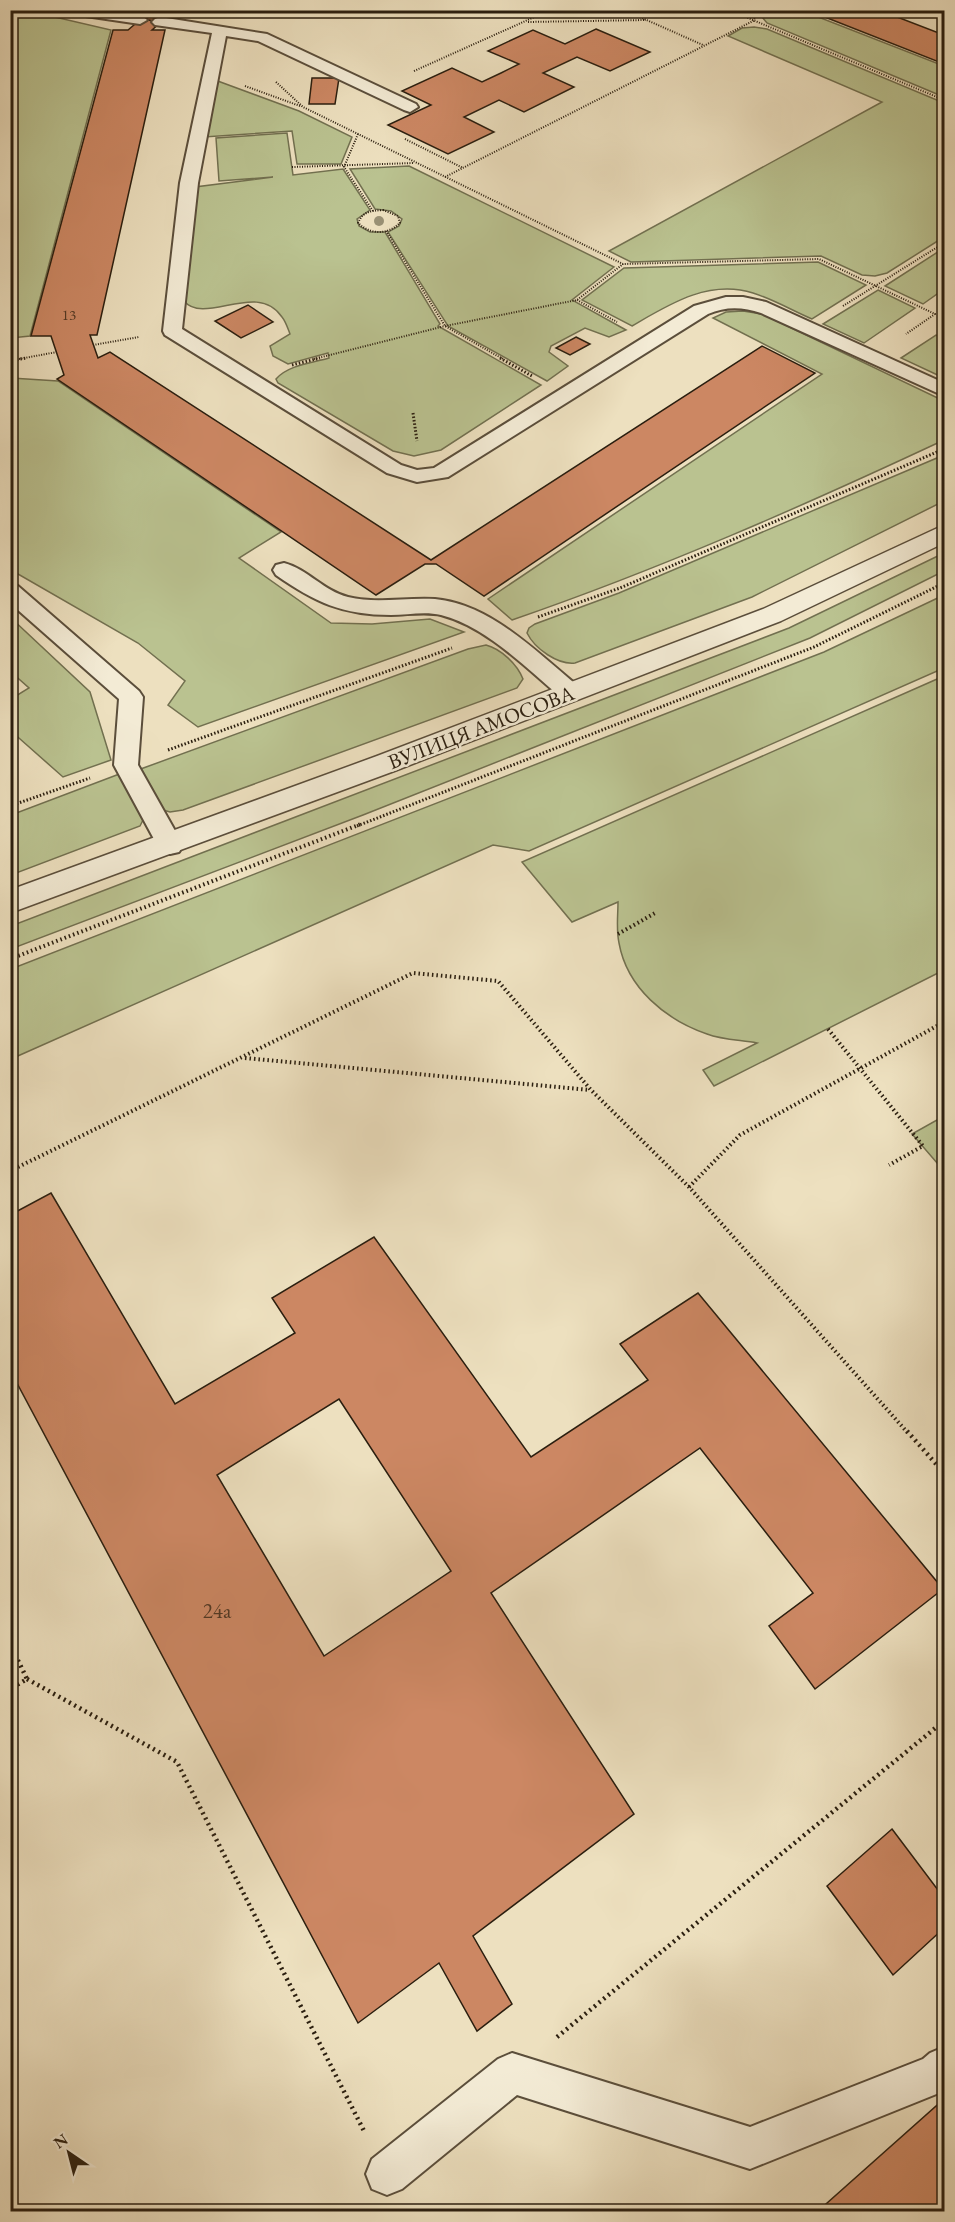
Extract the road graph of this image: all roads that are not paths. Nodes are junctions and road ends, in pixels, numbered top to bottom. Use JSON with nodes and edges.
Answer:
{"nodes":[{"id":1,"x":72,"y":10,"type":"edge"},
{"id":2,"x":140,"y":20,"type":"dead end"},
{"id":3,"x":160,"y":22,"type":"dead end"},
{"id":4,"x":220,"y":30,"type":"junction"},
{"id":5,"x":410,"y":107,"type":"dead end"},
{"id":6,"x":945,"y":390,"type":"edge"},
{"id":7,"x":945,"y":533,"type":"edge"},
{"id":8,"x":284,"y":570,"type":"dead end"},
{"id":9,"x":10,"y":591,"type":"edge"},
{"id":10,"x":570,"y":692,"type":"junction"},
{"id":11,"x":170,"y":845,"type":"junction"},
{"id":12,"x":10,"y":902,"type":"edge"},
{"id":13,"x":945,"y":2067,"type":"edge"},
{"id":14,"x":387,"y":2174,"type":"road end"}],
"edges":[{"from":1,"to":2,"type":"lane"},
{"from":3,"to":4,"type":"lane"},
{"from":4,"to":5,"type":"lane"},
{"from":4,"to":6,"type":"lane"},
{"from":7,"to":10,"type":"street","name":"ВУЛИЦЯ АМОСОВА"},
{"from":8,"to":10,"type":"lane"},
{"from":9,"to":11,"type":"lane"},
{"from":10,"to":11,"type":"street","name":"ВУЛИЦЯ АМОСОВА"},
{"from":11,"to":12,"type":"street","name":"ВУЛИЦЯ АМОСОВА"},
{"from":13,"to":14,"type":"lane"}]}
